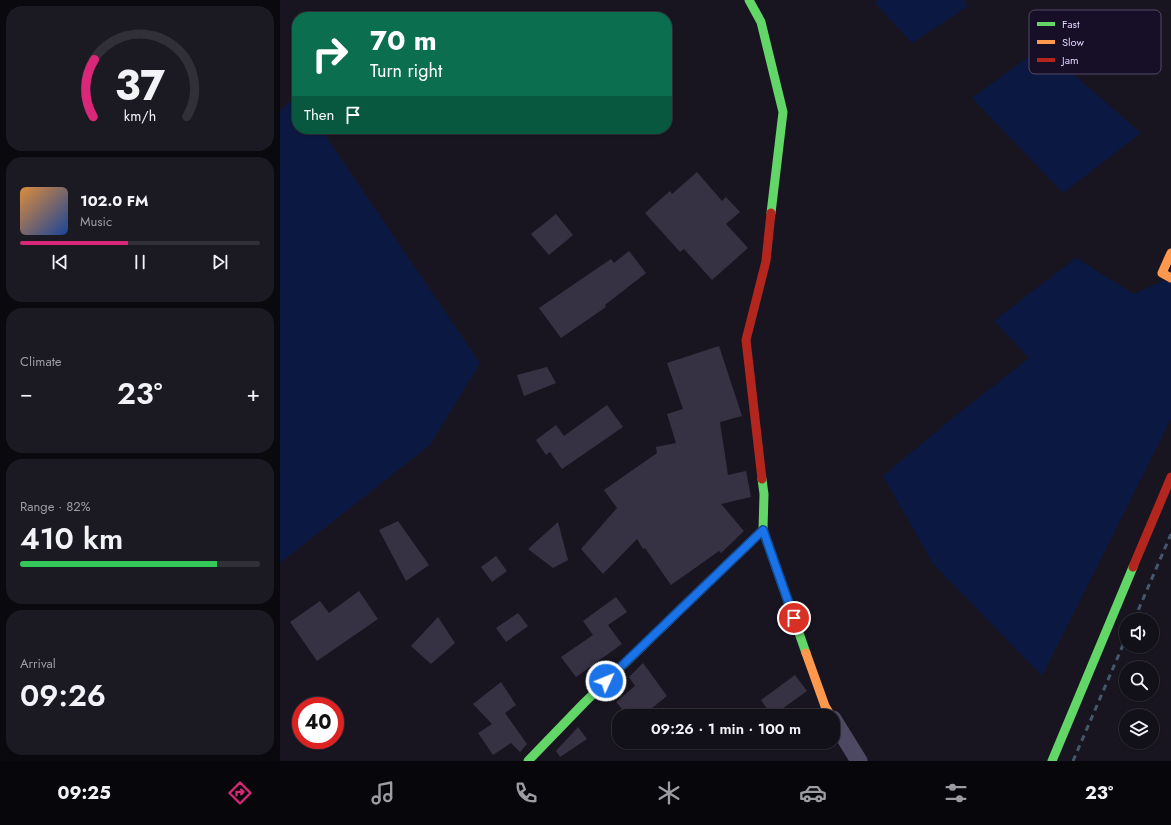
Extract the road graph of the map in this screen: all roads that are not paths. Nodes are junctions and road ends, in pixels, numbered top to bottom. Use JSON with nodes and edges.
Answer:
{"nodes":[{"id":1,"x":749,"y":0,"type":"edge"},
{"id":2,"x":1171,"y":253,"type":"edge"},
{"id":3,"x":1171,"y":278,"type":"edge"},
{"id":4,"x":1171,"y":477,"type":"edge"},
{"id":5,"x":763,"y":530,"type":"junction"},
{"id":6,"x":827,"y":709,"type":"edge"},
{"id":7,"x":840,"y":731,"type":"edge"},
{"id":8,"x":528,"y":761,"type":"edge"},
{"id":9,"x":859,"y":761,"type":"edge"},
{"id":10,"x":1052,"y":761,"type":"edge"}],
"edges":[{"from":1,"to":5,"type":"street"},
{"from":2,"to":3,"type":"street"},
{"from":4,"to":10,"type":"street"},
{"from":5,"to":6,"type":"street"},
{"from":5,"to":8,"type":"street"},
{"from":7,"to":9,"type":"street"}]}
